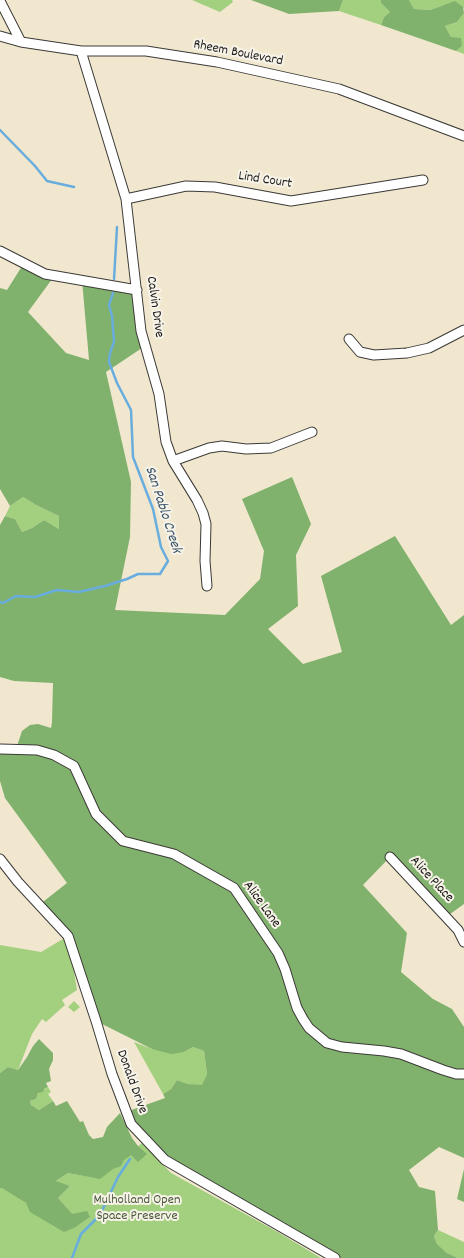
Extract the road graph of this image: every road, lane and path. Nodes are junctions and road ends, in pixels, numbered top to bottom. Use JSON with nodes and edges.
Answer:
{"nodes":[{"id":1,"x":0,"y":1,"type":"edge"},
{"id":2,"x":0,"y":36,"type":"edge"},
{"id":3,"x":21,"y":42,"type":"junction"},
{"id":4,"x":81,"y":51,"type":"junction"},
{"id":5,"x":464,"y":136,"type":"edge"},
{"id":6,"x":423,"y":180,"type":"dead end"},
{"id":7,"x":126,"y":199,"type":"junction"},
{"id":8,"x":0,"y":251,"type":"edge"},
{"id":9,"x":137,"y":290,"type":"junction"},
{"id":10,"x":464,"y":330,"type":"edge"},
{"id":11,"x":349,"y":339,"type":"dead end"},
{"id":12,"x":312,"y":432,"type":"dead end"},
{"id":13,"x":173,"y":461,"type":"junction"},
{"id":14,"x":207,"y":586,"type":"dead end"},
{"id":15,"x":0,"y":749,"type":"edge"},
{"id":16,"x":390,"y":857,"type":"dead end"},
{"id":17,"x":0,"y":859,"type":"edge"},
{"id":18,"x":464,"y":942,"type":"edge"},
{"id":19,"x":464,"y":1074,"type":"edge"},
{"id":20,"x":335,"y":1258,"type":"edge"}],
"edges":[{"from":1,"to":3,"type":"street"},
{"from":2,"to":3,"type":"street","name":"Rheem Boulevard"},
{"from":3,"to":4,"type":"street","name":"Rheem Boulevard"},
{"from":4,"to":5,"type":"street","name":"Rheem Boulevard"},
{"from":4,"to":7,"type":"street","name":"Calvin Drive"},
{"from":6,"to":7,"type":"street","name":"Lind Court"},
{"from":7,"to":9,"type":"street","name":"Calvin Drive"},
{"from":8,"to":9,"type":"street"},
{"from":9,"to":13,"type":"street","name":"Calvin Drive"},
{"from":10,"to":11,"type":"street"},
{"from":12,"to":13,"type":"street"},
{"from":13,"to":14,"type":"street","name":"Calvin Drive"},
{"from":15,"to":19,"type":"street","name":"Alice Lane"},
{"from":16,"to":18,"type":"street","name":"Alice Place"},
{"from":17,"to":20,"type":"street","name":"Donald Drive"}]}
